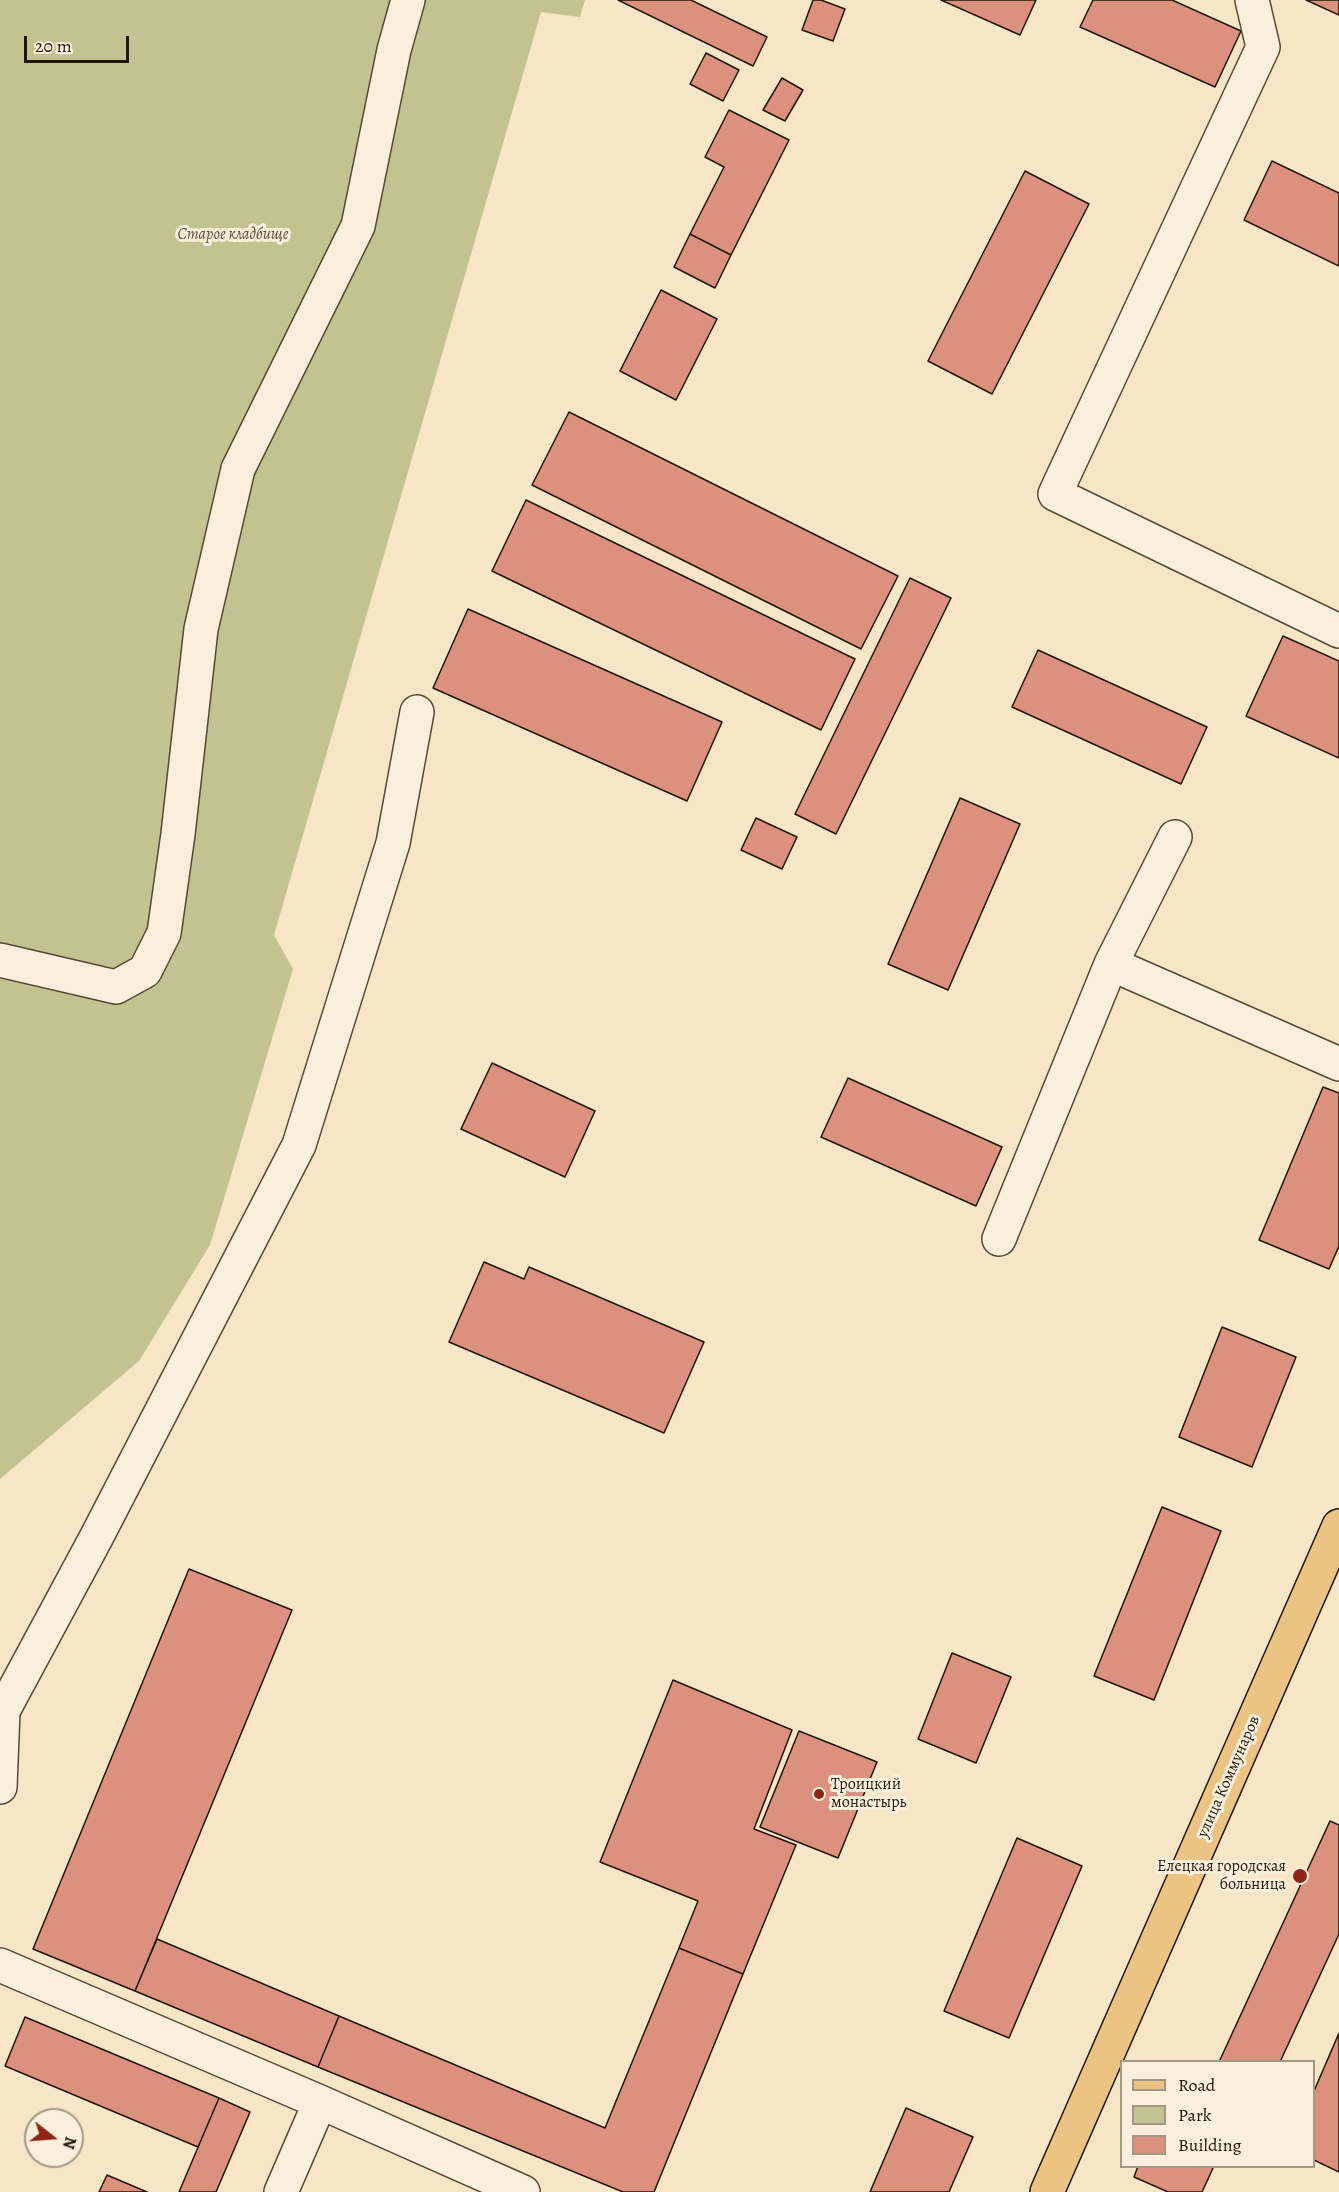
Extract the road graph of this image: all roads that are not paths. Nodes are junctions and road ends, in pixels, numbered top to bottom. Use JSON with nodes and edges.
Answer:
{"nodes":[{"id":1,"x":408,"y":0,"type":"edge"},
{"id":2,"x":1252,"y":0,"type":"edge"},
{"id":3,"x":1339,"y":630,"type":"edge"},
{"id":4,"x":417,"y":712,"type":"dead end"},
{"id":5,"x":1175,"y":837,"type":"dead end"},
{"id":6,"x":0,"y":960,"type":"edge"},
{"id":7,"x":1111,"y":964,"type":"junction"},
{"id":8,"x":1339,"y":1064,"type":"edge"},
{"id":9,"x":999,"y":1239,"type":"dead end"},
{"id":10,"x":1339,"y":1526,"type":"edge"},
{"id":11,"x":0,"y":1787,"type":"edge"},
{"id":12,"x":0,"y":1965,"type":"edge"},
{"id":13,"x":320,"y":2102,"type":"junction"},
{"id":14,"x":281,"y":2192,"type":"edge"},
{"id":15,"x":523,"y":2192,"type":"edge"},
{"id":16,"x":1047,"y":2192,"type":"edge"}],
"edges":[{"from":1,"to":6,"type":"street"},
{"from":2,"to":3,"type":"street"},
{"from":4,"to":11,"type":"street"},
{"from":5,"to":7,"type":"street"},
{"from":7,"to":8,"type":"street"},
{"from":7,"to":9,"type":"street"},
{"from":10,"to":16,"type":"main road","name":"улица Коммунаров"},
{"from":12,"to":13,"type":"street"},
{"from":13,"to":14,"type":"street"},
{"from":13,"to":15,"type":"street"}]}
